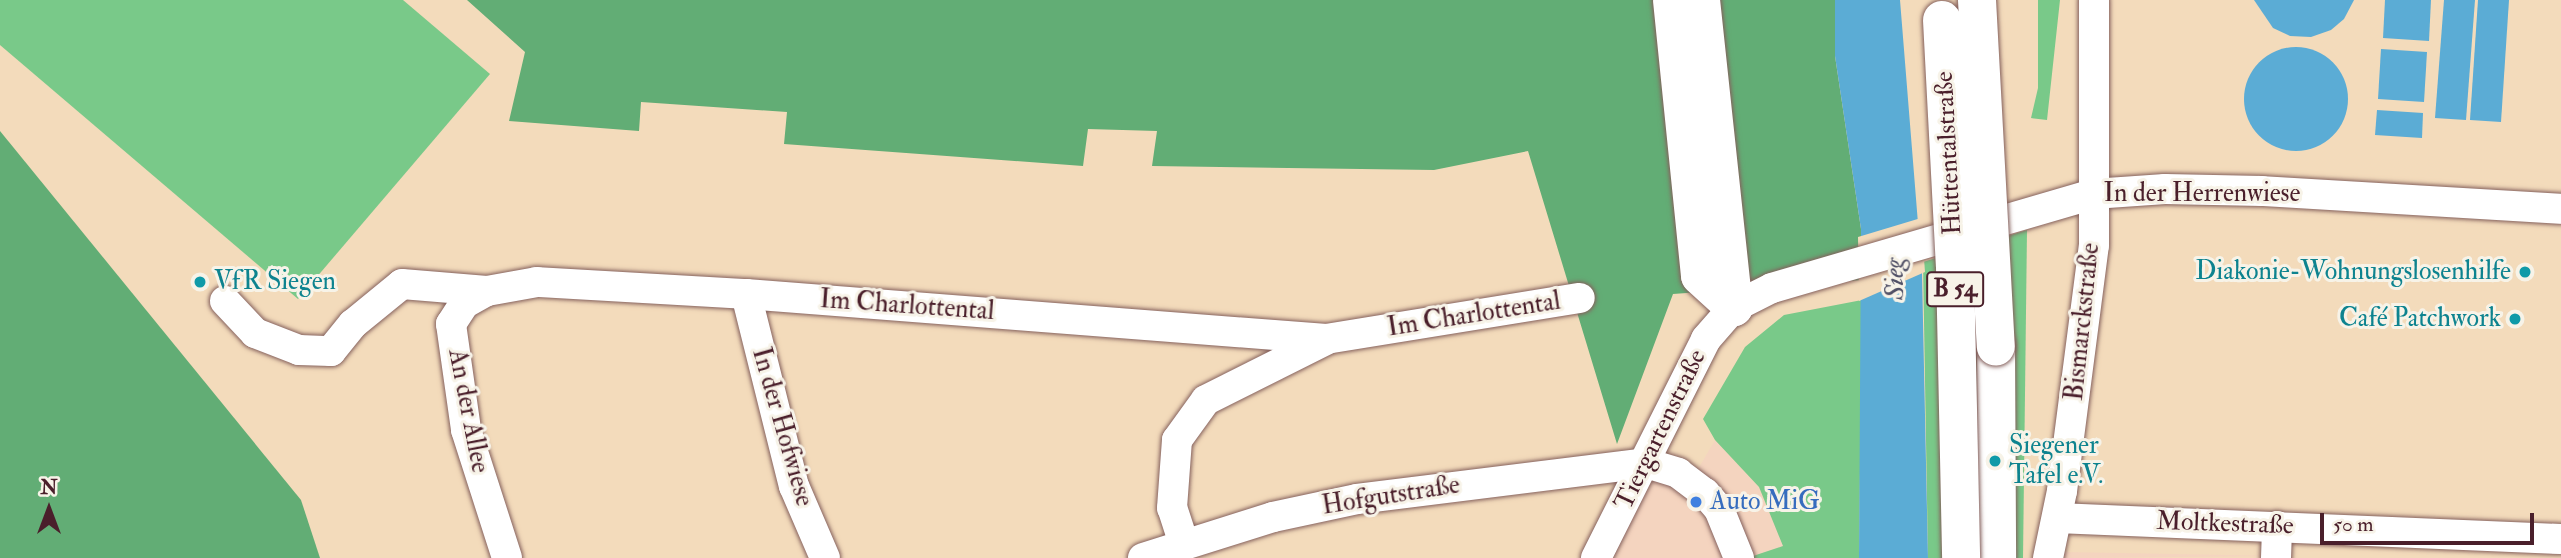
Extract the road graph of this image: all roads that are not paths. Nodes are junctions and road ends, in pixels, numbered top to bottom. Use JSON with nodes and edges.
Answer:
{"nodes":[{"id":1,"x":1672,"y":0,"type":"edge"},
{"id":2,"x":1701,"y":0,"type":"edge"},
{"id":3,"x":1977,"y":0,"type":"edge"},
{"id":4,"x":2094,"y":0,"type":"edge"},
{"id":5,"x":1939,"y":7,"type":"edge"},
{"id":6,"x":2093,"y":194,"type":"junction"},
{"id":7,"x":2561,"y":209,"type":"edge"},
{"id":8,"x":487,"y":291,"type":"junction"},
{"id":9,"x":746,"y":294,"type":"junction"},
{"id":10,"x":1580,"y":298,"type":"dead end"},
{"id":11,"x":225,"y":301,"type":"dead end"},
{"id":12,"x":1734,"y":307,"type":"junction"},
{"id":13,"x":1326,"y":340,"type":"junction"},
{"id":14,"x":1646,"y":463,"type":"junction"},
{"id":15,"x":2057,"y":518,"type":"junction"},
{"id":16,"x":2277,"y":526,"type":"junction"},
{"id":17,"x":2561,"y":539,"type":"edge"},
{"id":18,"x":1184,"y":544,"type":"junction"},
{"id":19,"x":507,"y":558,"type":"edge"},
{"id":20,"x":825,"y":558,"type":"edge"},
{"id":21,"x":1143,"y":558,"type":"edge"},
{"id":22,"x":1596,"y":558,"type":"edge"},
{"id":23,"x":1740,"y":558,"type":"edge"},
{"id":24,"x":1961,"y":558,"type":"edge"},
{"id":25,"x":1997,"y":558,"type":"edge"},
{"id":26,"x":2048,"y":558,"type":"edge"},
{"id":27,"x":2277,"y":558,"type":"edge"}],
"edges":[{"from":1,"to":12,"type":"highway"},
{"from":2,"to":12,"type":"highway"},
{"from":3,"to":25,"type":"highway","name":"Hüttentalstraße","number":"B 54","bridge":true},
{"from":4,"to":6,"type":"street","name":"Bismarckstraße"},
{"from":5,"to":24,"type":"highway","name":"Hüttentalstraße","number":"B 54","bridge":true},
{"from":6,"to":7,"type":"street","name":"In der Herrenwiese"},
{"from":6,"to":12,"type":"street","name":"In der Herrenwiese","bridge":true},
{"from":6,"to":15,"type":"street","name":"Bismarckstraße"},
{"from":8,"to":9,"type":"street","name":"Im Charlottental"},
{"from":8,"to":11,"type":"street"},
{"from":8,"to":19,"type":"street","name":"An der Allee"},
{"from":9,"to":13,"type":"street","name":"Im Charlottental"},
{"from":9,"to":20,"type":"street","name":"In der Hofwiese"},
{"from":10,"to":13,"type":"street","name":"Im Charlottental"},
{"from":12,"to":14,"type":"street","name":"Tiergartenstraße"},
{"from":13,"to":18,"type":"street","name":"Im Charlottental"},
{"from":14,"to":18,"type":"street","name":"Hofgutstraße"},
{"from":14,"to":22,"type":"street","name":"Tiergartenstraße"},
{"from":14,"to":23,"type":"street"},
{"from":15,"to":16,"type":"street","name":"Moltkestraße"},
{"from":15,"to":26,"type":"street","name":"Bismarckstraße"},
{"from":16,"to":17,"type":"street","name":"Moltkestraße"},
{"from":16,"to":27,"type":"street"},
{"from":18,"to":21,"type":"street","name":"Hofgutstraße"}]}
